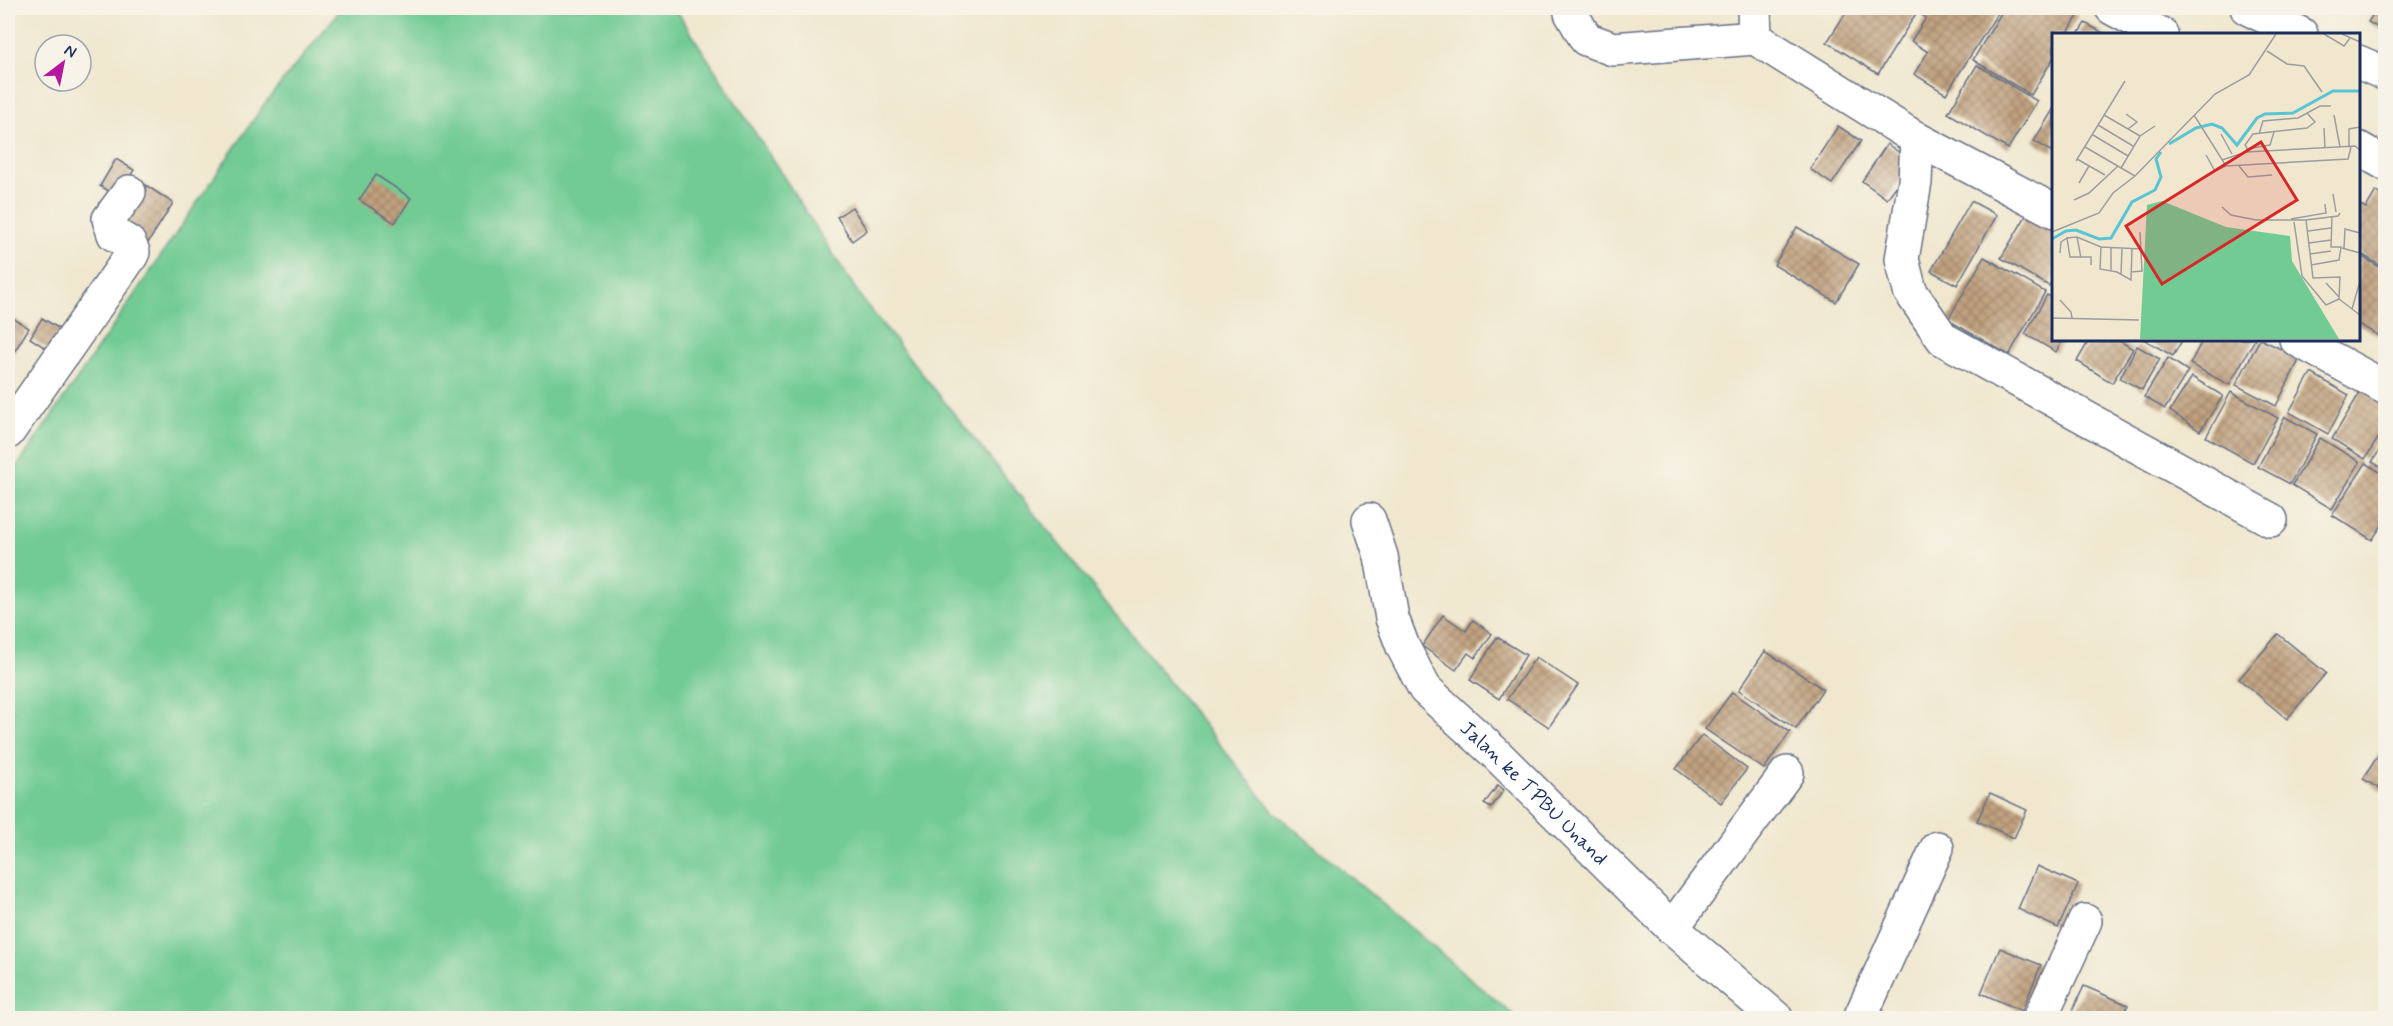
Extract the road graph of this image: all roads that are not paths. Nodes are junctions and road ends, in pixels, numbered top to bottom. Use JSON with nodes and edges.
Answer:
{"nodes":[{"id":1,"x":1572,"y":8,"type":"edge"},
{"id":2,"x":2112,"y":8,"type":"edge"},
{"id":3,"x":2247,"y":8,"type":"edge"},
{"id":4,"x":1754,"y":22,"type":"edge"},
{"id":5,"x":2158,"y":33,"type":"edge"},
{"id":6,"x":2299,"y":33,"type":"edge"},
{"id":7,"x":2360,"y":63,"type":"edge"},
{"id":8,"x":2385,"y":74,"type":"edge"},
{"id":9,"x":1917,"y":139,"type":"junction"},
{"id":10,"x":2360,"y":149,"type":"edge"},
{"id":11,"x":2385,"y":164,"type":"edge"},
{"id":12,"x":129,"y":192,"type":"dead end"},
{"id":13,"x":2052,"y":210,"type":"edge"},
{"id":14,"x":2297,"y":340,"type":"edge"},
{"id":15,"x":2385,"y":388,"type":"edge"},
{"id":16,"x":10,"y":422,"type":"edge"},
{"id":17,"x":1369,"y":520,"type":"dead end"},
{"id":18,"x":2271,"y":520,"type":"dead end"},
{"id":19,"x":1787,"y":773,"type":"dead end"},
{"id":20,"x":1937,"y":848,"type":"dead end"},
{"id":21,"x":2085,"y":921,"type":"dead end"},
{"id":22,"x":1672,"y":928,"type":"junction"},
{"id":23,"x":1776,"y":1018,"type":"edge"},
{"id":24,"x":1860,"y":1018,"type":"edge"},
{"id":25,"x":2040,"y":1018,"type":"edge"}],
"edges":[{"from":1,"to":4,"type":"street"},
{"from":2,"to":5,"type":"street"},
{"from":3,"to":6,"type":"street"},
{"from":4,"to":9,"type":"street"},
{"from":7,"to":8,"type":"street"},
{"from":9,"to":13,"type":"street"},
{"from":9,"to":18,"type":"street"},
{"from":10,"to":11,"type":"street"},
{"from":12,"to":16,"type":"street"},
{"from":14,"to":15,"type":"street"},
{"from":17,"to":22,"type":"street","name":"Jalan ke TPBU Unand"},
{"from":19,"to":22,"type":"street"},
{"from":20,"to":24,"type":"street"},
{"from":21,"to":25,"type":"street"},
{"from":22,"to":23,"type":"street","name":"Jalan ke TPBU Unand"}]}
